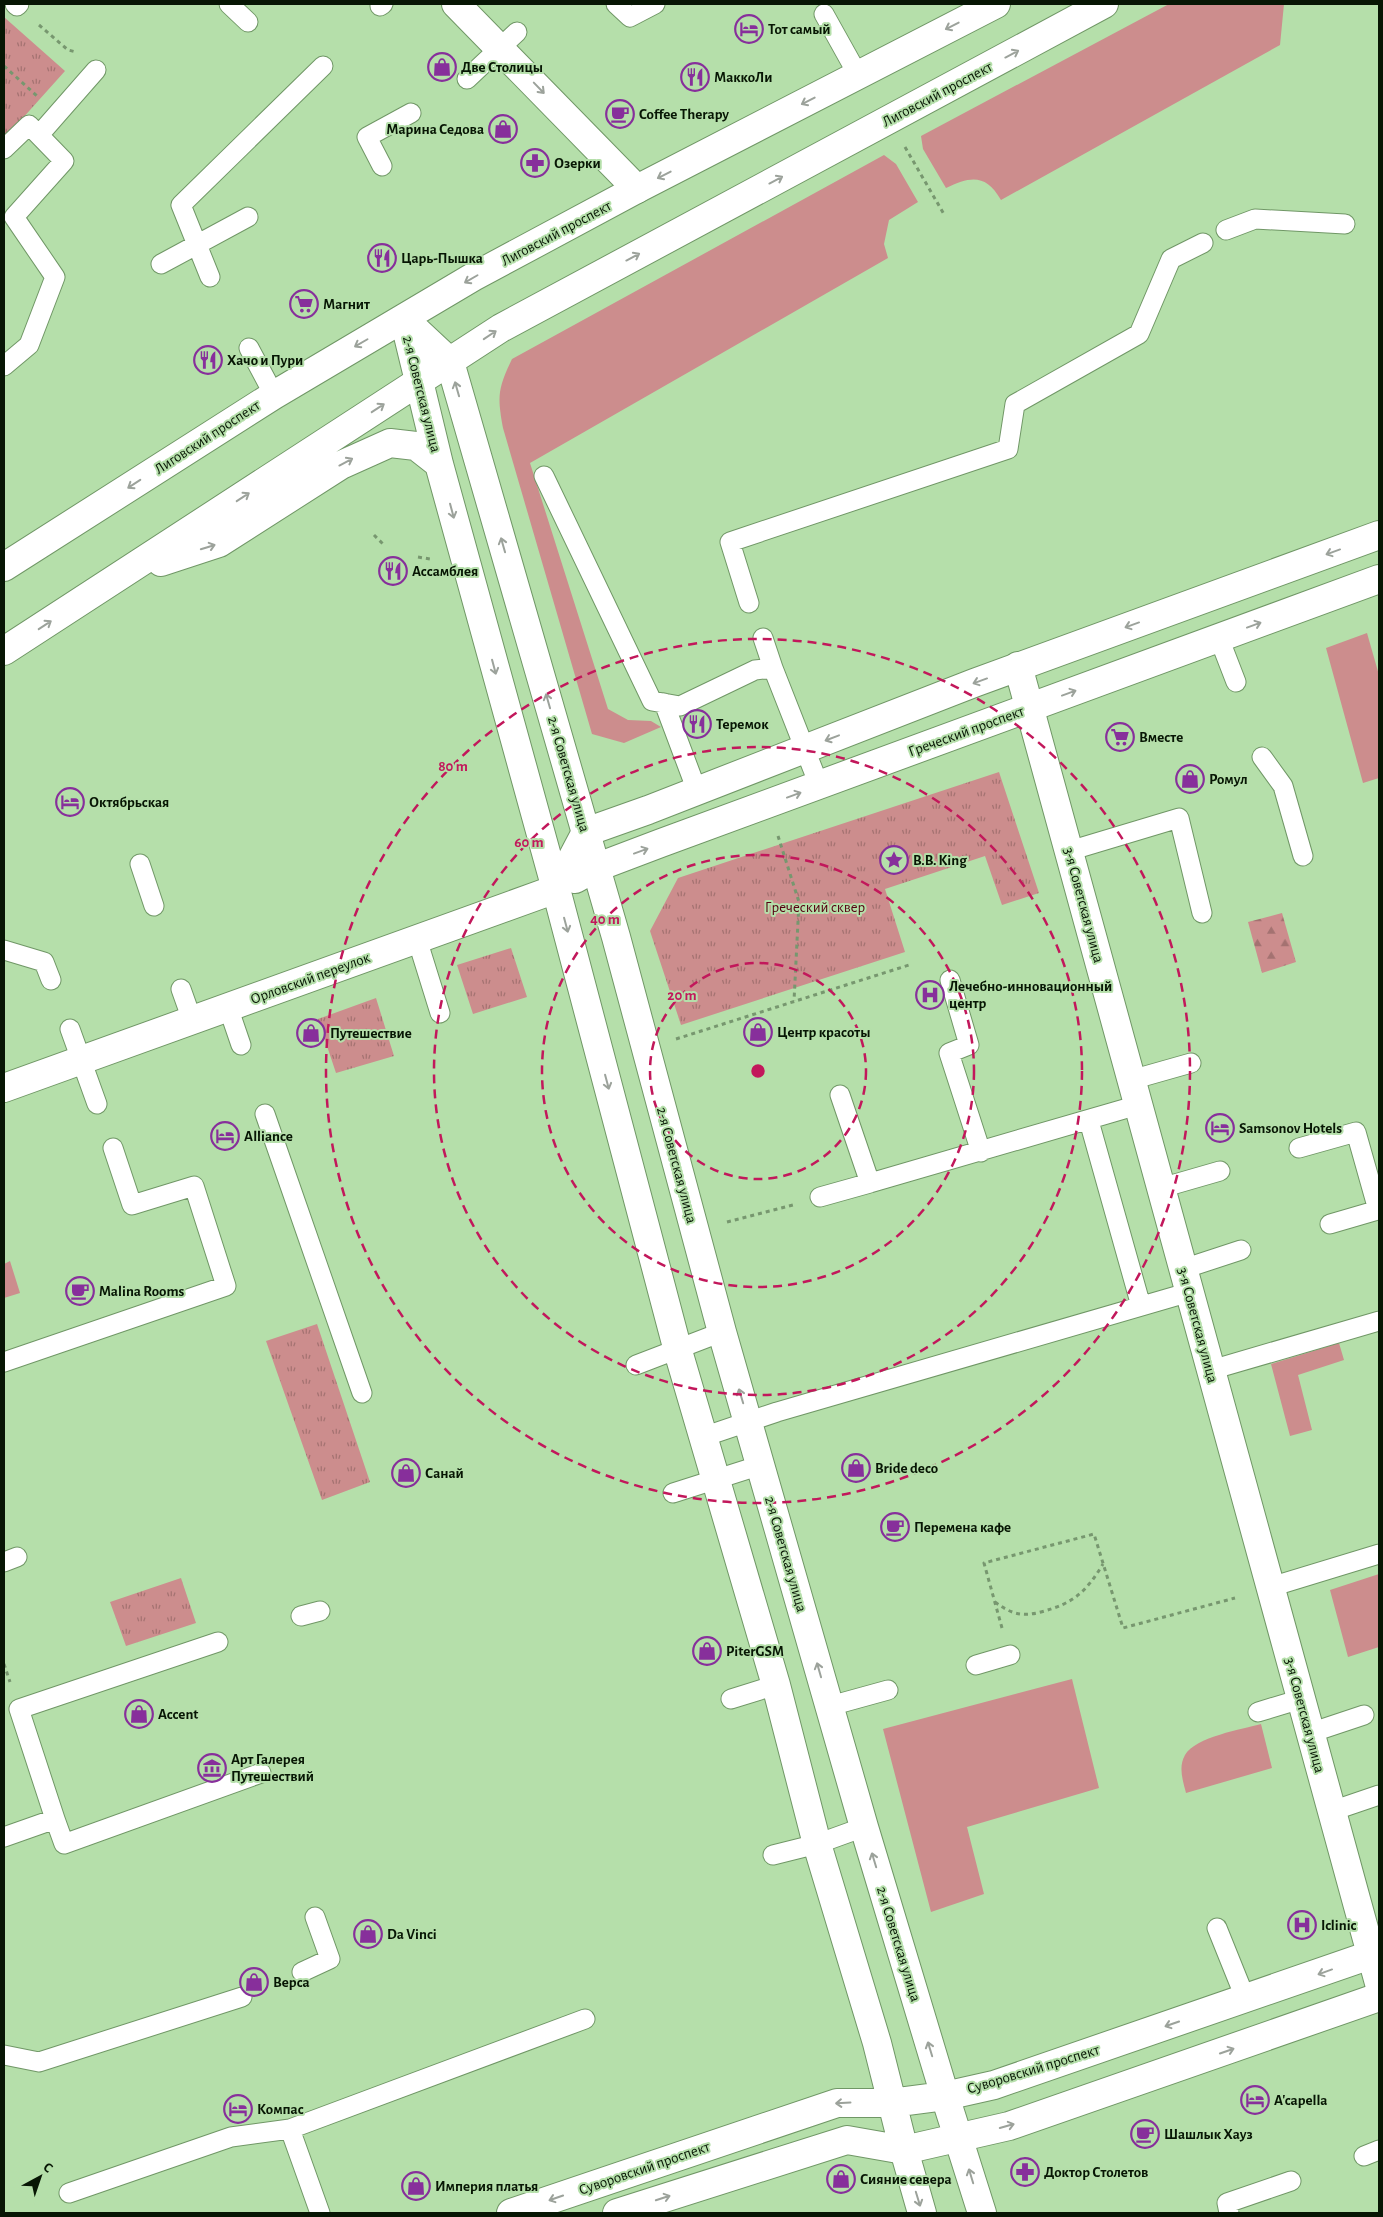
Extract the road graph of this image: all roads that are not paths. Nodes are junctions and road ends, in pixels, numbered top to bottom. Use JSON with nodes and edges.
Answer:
{"nodes":[{"id":1,"x":229,"y":4,"type":"edge"},
{"id":2,"x":456,"y":4,"type":"edge"},
{"id":3,"x":616,"y":4,"type":"edge"},
{"id":4,"x":655,"y":4,"type":"edge"},
{"id":5,"x":996,"y":4,"type":"edge"},
{"id":6,"x":1104,"y":4,"type":"edge"},
{"id":7,"x":824,"y":14,"type":"dead end"},
{"id":8,"x":248,"y":22,"type":"dead end"},
{"id":9,"x":508,"y":40,"type":"junction"},
{"id":10,"x":323,"y":66,"type":"dead end"},
{"id":11,"x":96,"y":70,"type":"dead end"},
{"id":12,"x":858,"y":75,"type":"junction"},
{"id":13,"x":467,"y":79,"type":"dead end"},
{"id":14,"x":411,"y":113,"type":"dead end"},
{"id":15,"x":39,"y":135,"type":"junction"},
{"id":16,"x":4,"y":149,"type":"edge"},
{"id":17,"x":382,"y":166,"type":"dead end"},
{"id":18,"x":637,"y":189,"type":"junction"},
{"id":19,"x":248,"y":217,"type":"dead end"},
{"id":20,"x":1345,"y":224,"type":"dead end"},
{"id":21,"x":1226,"y":230,"type":"dead end"},
{"id":22,"x":1203,"y":243,"type":"dead end"},
{"id":23,"x":197,"y":244,"type":"junction"},
{"id":24,"x":161,"y":264,"type":"dead end"},
{"id":25,"x":210,"y":277,"type":"dead end"},
{"id":26,"x":404,"y":318,"type":"junction"},
{"id":27,"x":249,"y":348,"type":"dead end"},
{"id":28,"x":450,"y":362,"type":"junction"},
{"id":29,"x":4,"y":366,"type":"edge"},
{"id":30,"x":419,"y":381,"type":"junction"},
{"id":31,"x":274,"y":395,"type":"junction"},
{"id":32,"x":439,"y":464,"type":"junction"},
{"id":33,"x":544,"y":476,"type":"dead end"},
{"id":34,"x":1379,"y":535,"type":"edge"},
{"id":35,"x":6,"y":562,"type":"edge"},
{"id":36,"x":128,"y":572,"type":"junction"},
{"id":37,"x":1377,"y":585,"type":"edge"},
{"id":38,"x":749,"y":603,"type":"dead end"},
{"id":39,"x":763,"y":638,"type":"dead end"},
{"id":40,"x":1219,"y":638,"type":"junction"},
{"id":41,"x":4,"y":652,"type":"edge"},
{"id":42,"x":1018,"y":666,"type":"junction"},
{"id":43,"x":773,"y":668,"type":"junction"},
{"id":44,"x":1236,"y":682,"type":"dead end"},
{"id":45,"x":664,"y":703,"type":"junction"},
{"id":46,"x":1030,"y":708,"type":"junction"},
{"id":47,"x":805,"y":749,"type":"junction"},
{"id":48,"x":1262,"y":757,"type":"dead end"},
{"id":49,"x":819,"y":786,"type":"junction"},
{"id":50,"x":697,"y":791,"type":"junction"},
{"id":51,"x":586,"y":832,"type":"junction"},
{"id":52,"x":1069,"y":851,"type":"junction"},
{"id":53,"x":1304,"y":856,"type":"dead end"},
{"id":54,"x":140,"y":864,"type":"dead end"},
{"id":55,"x":595,"y":868,"type":"junction"},
{"id":56,"x":556,"y":889,"type":"junction"},
{"id":57,"x":154,"y":906,"type":"dead end"},
{"id":58,"x":1202,"y":913,"type":"dead end"},
{"id":59,"x":417,"y":939,"type":"junction"},
{"id":60,"x":4,"y":950,"type":"edge"},
{"id":61,"x":52,"y":980,"type":"dead end"},
{"id":62,"x":950,"y":980,"type":"dead end"},
{"id":63,"x":181,"y":989,"type":"dead end"},
{"id":64,"x":228,"y":1007,"type":"junction"},
{"id":65,"x":440,"y":1013,"type":"dead end"},
{"id":66,"x":192,"y":1020,"type":"junction"},
{"id":67,"x":70,"y":1029,"type":"dead end"},
{"id":68,"x":241,"y":1045,"type":"dead end"},
{"id":69,"x":81,"y":1060,"type":"junction"},
{"id":70,"x":1191,"y":1063,"type":"dead end"},
{"id":71,"x":4,"y":1088,"type":"edge"},
{"id":72,"x":1135,"y":1093,"type":"junction"},
{"id":73,"x":840,"y":1095,"type":"dead end"},
{"id":74,"x":97,"y":1104,"type":"dead end"},
{"id":75,"x":265,"y":1114,"type":"dead end"},
{"id":76,"x":1089,"y":1121,"type":"junction"},
{"id":77,"x":113,"y":1148,"type":"dead end"},
{"id":78,"x":1299,"y":1148,"type":"dead end"},
{"id":79,"x":981,"y":1152,"type":"junction"},
{"id":80,"x":1220,"y":1171,"type":"dead end"},
{"id":81,"x":870,"y":1183,"type":"junction"},
{"id":82,"x":1161,"y":1188,"type":"junction"},
{"id":83,"x":820,"y":1197,"type":"road end"},
{"id":84,"x":1330,"y":1224,"type":"dead end"},
{"id":85,"x":1241,"y":1250,"type":"dead end"},
{"id":86,"x":1186,"y":1281,"type":"junction"},
{"id":87,"x":1141,"y":1306,"type":"junction"},
{"id":88,"x":1379,"y":1321,"type":"edge"},
{"id":89,"x":722,"y":1332,"type":"junction"},
{"id":90,"x":678,"y":1351,"type":"junction"},
{"id":91,"x":4,"y":1362,"type":"edge"},
{"id":92,"x":636,"y":1366,"type":"dead end"},
{"id":93,"x":1211,"y":1370,"type":"junction"},
{"id":94,"x":362,"y":1393,"type":"dead end"},
{"id":95,"x":749,"y":1421,"type":"junction"},
{"id":96,"x":703,"y":1437,"type":"junction"},
{"id":97,"x":761,"y":1465,"type":"junction"},
{"id":98,"x":716,"y":1481,"type":"junction"},
{"id":99,"x":673,"y":1493,"type":"dead end"},
{"id":100,"x":1379,"y":1554,"type":"edge"},
{"id":101,"x":1270,"y":1587,"type":"junction"},
{"id":102,"x":320,"y":1611,"type":"dead end"},
{"id":103,"x":301,"y":1616,"type":"dead end"},
{"id":104,"x":218,"y":1642,"type":"dead end"},
{"id":105,"x":1010,"y":1655,"type":"road end"},
{"id":106,"x":976,"y":1665,"type":"dead end"},
{"id":107,"x":776,"y":1685,"type":"junction"},
{"id":108,"x":888,"y":1690,"type":"dead end"},
{"id":109,"x":731,"y":1699,"type":"dead end"},
{"id":110,"x":1301,"y":1699,"type":"junction"},
{"id":111,"x":830,"y":1706,"type":"junction"},
{"id":112,"x":1258,"y":1712,"type":"dead end"},
{"id":113,"x":1364,"y":1715,"type":"dead end"},
{"id":114,"x":1310,"y":1733,"type":"junction"},
{"id":115,"x":261,"y":1773,"type":"dead end"},
{"id":116,"x":1379,"y":1795,"type":"edge"},
{"id":117,"x":1332,"y":1811,"type":"junction"},
{"id":118,"x":56,"y":1819,"type":"junction"},
{"id":119,"x":864,"y":1827,"type":"junction"},
{"id":120,"x":4,"y":1837,"type":"edge"},
{"id":121,"x":817,"y":1844,"type":"junction"},
{"id":122,"x":773,"y":1855,"type":"dead end"},
{"id":123,"x":315,"y":1918,"type":"dead end"},
{"id":124,"x":1217,"y":1928,"type":"dead end"},
{"id":125,"x":1375,"y":1954,"type":"edge"},
{"id":126,"x":302,"y":1972,"type":"dead end"},
{"id":127,"x":1379,"y":1982,"type":"edge"},
{"id":128,"x":242,"y":1997,"type":"dead end"},
{"id":129,"x":1379,"y":1997,"type":"edge"},
{"id":130,"x":1246,"y":2000,"type":"junction"},
{"id":131,"x":585,"y":2019,"type":"dead end"},
{"id":132,"x":4,"y":2055,"type":"edge"},
{"id":133,"x":945,"y":2096,"type":"junction"},
{"id":134,"x":891,"y":2103,"type":"junction"},
{"id":135,"x":290,"y":2129,"type":"junction"},
{"id":136,"x":960,"y":2139,"type":"junction"},
{"id":137,"x":904,"y":2150,"type":"junction"},
{"id":138,"x":1291,"y":2181,"type":"dead end"},
{"id":139,"x":69,"y":2193,"type":"dead end"},
{"id":140,"x":320,"y":2213,"type":"edge"},
{"id":141,"x":511,"y":2213,"type":"edge"},
{"id":142,"x":617,"y":2213,"type":"edge"},
{"id":143,"x":922,"y":2213,"type":"edge"},
{"id":144,"x":982,"y":2213,"type":"edge"},
{"id":145,"x":1229,"y":2213,"type":"edge"}],
"edges":[{"from":1,"to":8,"type":"lane"},
{"from":2,"to":9,"type":"main road"},
{"from":3,"to":4,"type":"lane"},
{"from":5,"to":12,"type":"main road","name":"Лиговский проспект","one_way":true},
{"from":28,"to":6,"type":"main road","name":"Лиговский проспект","one_way":true},
{"from":7,"to":12,"type":"lane"},
{"from":9,"to":13,"type":"lane"},
{"from":9,"to":18,"type":"main road","one_way":true},
{"from":10,"to":23,"type":"lane"},
{"from":11,"to":15,"type":"lane"},
{"from":12,"to":18,"type":"main road","name":"Лиговский проспект","one_way":true},
{"from":14,"to":17,"type":"lane"},
{"from":15,"to":16,"type":"lane"},
{"from":15,"to":29,"type":"lane"},
{"from":18,"to":26,"type":"main road","name":"Лиговский проспект","one_way":true},
{"from":19,"to":23,"type":"lane"},
{"from":20,"to":21,"type":"lane"},
{"from":22,"to":38,"type":"lane"},
{"from":23,"to":24,"type":"lane"},
{"from":23,"to":25,"type":"lane"},
{"from":26,"to":28,"type":"main road","name":"2-я Советская улица"},
{"from":26,"to":30,"type":"main road","name":"2-я Советская улица"},
{"from":26,"to":31,"type":"main road","name":"Лиговский проспект","one_way":true},
{"from":27,"to":31,"type":"lane"},
{"from":28,"to":30,"type":"main road","name":"Лиговский проспект"},
{"from":51,"to":28,"type":"main road","name":"2-я Советская улица","one_way":true},
{"from":30,"to":32,"type":"main road","name":"2-я Советская улица"},
{"from":36,"to":30,"type":"main road","name":"Лиговский проспект","one_way":true},
{"from":31,"to":35,"type":"main road","name":"Лиговский проспект","one_way":true},
{"from":36,"to":32,"type":"main road","name":"Лиговский проспект","one_way":true},
{"from":32,"to":56,"type":"main road","name":"2-я Советская улица","one_way":true},
{"from":33,"to":45,"type":"lane"},
{"from":34,"to":42,"type":"main road","one_way":true},
{"from":41,"to":36,"type":"main road","name":"Лиговский проспект","one_way":true},
{"from":40,"to":37,"type":"main road","name":"Греческий проспект","one_way":true},
{"from":39,"to":43,"type":"lane"},
{"from":40,"to":44,"type":"lane"},
{"from":46,"to":40,"type":"main road","name":"Греческий проспект","one_way":true},
{"from":42,"to":46,"type":"main road","name":"3-я Советская улица"},
{"from":42,"to":47,"type":"main road","one_way":true},
{"from":43,"to":45,"type":"lane"},
{"from":43,"to":47,"type":"lane"},
{"from":45,"to":50,"type":"lane"},
{"from":46,"to":49,"type":"main road","name":"Греческий проспект"},
{"from":46,"to":52,"type":"main road","name":"3-я Советская улица"},
{"from":47,"to":49,"type":"lane"},
{"from":47,"to":50,"type":"main road"},
{"from":48,"to":53,"type":"lane"},
{"from":55,"to":49,"type":"main road","name":"Греческий проспект","one_way":true},
{"from":50,"to":51,"type":"main road"},
{"from":51,"to":55,"type":"main road","name":"2-я Советская улица"},
{"from":51,"to":56,"type":"main road"},
{"from":52,"to":58,"type":"lane"},
{"from":52,"to":72,"type":"main road","name":"3-я Советская улица"},
{"from":54,"to":57,"type":"lane"},
{"from":55,"to":56,"type":"main road","name":"Греческий проспект"},
{"from":55,"to":89,"type":"main road","name":"2-я Советская улица"},
{"from":56,"to":59,"type":"main road","name":"Орловский переулок"},
{"from":56,"to":90,"type":"main road","name":"2-я Советская улица","one_way":true},
{"from":59,"to":64,"type":"main road","name":"Орловский переулок"},
{"from":59,"to":65,"type":"lane"},
{"from":60,"to":61,"type":"lane"},
{"from":62,"to":79,"type":"lane"},
{"from":63,"to":66,"type":"lane"},
{"from":64,"to":66,"type":"main road","name":"Орловский переулок"},
{"from":64,"to":68,"type":"lane"},
{"from":66,"to":69,"type":"main road","name":"Орловский переулок"},
{"from":67,"to":69,"type":"lane"},
{"from":69,"to":71,"type":"main road","name":"Орловский переулок"},
{"from":69,"to":74,"type":"lane"},
{"from":70,"to":72,"type":"lane"},
{"from":72,"to":76,"type":"lane"},
{"from":72,"to":82,"type":"main road","name":"3-я Советская улица"},
{"from":73,"to":81,"type":"lane"},
{"from":75,"to":94,"type":"lane"},
{"from":76,"to":79,"type":"lane"},
{"from":76,"to":87,"type":"lane"},
{"from":77,"to":91,"type":"lane"},
{"from":78,"to":84,"type":"lane"},
{"from":79,"to":81,"type":"lane"},
{"from":80,"to":82,"type":"lane"},
{"from":81,"to":83,"type":"lane"},
{"from":82,"to":86,"type":"main road","name":"3-я Советская улица"},
{"from":85,"to":86,"type":"lane"},
{"from":86,"to":87,"type":"lane"},
{"from":86,"to":93,"type":"main road","name":"3-я Советская улица"},
{"from":87,"to":95,"type":"lane"},
{"from":88,"to":93,"type":"lane"},
{"from":89,"to":90,"type":"lane"},
{"from":95,"to":89,"type":"main road","name":"2-я Советская улица","one_way":true},
{"from":90,"to":92,"type":"lane"},
{"from":90,"to":96,"type":"main road","name":"2-я Советская улица"},
{"from":93,"to":101,"type":"main road","name":"3-я Советская улица"},
{"from":95,"to":96,"type":"lane"},
{"from":95,"to":97,"type":"main road","name":"2-я Советская улица"},
{"from":96,"to":98,"type":"main road","name":"2-я Советская улица"},
{"from":97,"to":98,"type":"lane"},
{"from":111,"to":97,"type":"main road","name":"2-я Советская улица","one_way":true},
{"from":98,"to":99,"type":"lane"},
{"from":98,"to":107,"type":"main road","name":"2-я Советская улица"},
{"from":100,"to":101,"type":"lane"},
{"from":101,"to":110,"type":"main road","name":"3-я Советская улица"},
{"from":102,"to":103,"type":"lane"},
{"from":104,"to":118,"type":"lane"},
{"from":105,"to":106,"type":"lane"},
{"from":107,"to":109,"type":"lane"},
{"from":107,"to":121,"type":"main road","name":"2-я Советская улица"},
{"from":108,"to":111,"type":"lane"},
{"from":110,"to":112,"type":"lane"},
{"from":110,"to":114,"type":"main road","name":"3-я Советская улица"},
{"from":111,"to":119,"type":"main road","name":"2-я Советская улица"},
{"from":113,"to":114,"type":"lane"},
{"from":114,"to":117,"type":"main road","name":"3-я Советская улица"},
{"from":115,"to":118,"type":"lane"},
{"from":116,"to":117,"type":"lane"},
{"from":117,"to":125,"type":"main road","name":"3-я Советская улица"},
{"from":118,"to":120,"type":"lane"},
{"from":119,"to":121,"type":"lane"},
{"from":133,"to":119,"type":"main road","name":"2-я Советская улица","one_way":true},
{"from":121,"to":122,"type":"lane"},
{"from":121,"to":134,"type":"main road","name":"2-я Советская улица"},
{"from":123,"to":126,"type":"lane"},
{"from":124,"to":130,"type":"lane"},
{"from":125,"to":127,"type":"main road","name":"3-я Советская улица"},
{"from":125,"to":130,"type":"main road","name":"Суворовский проспект","one_way":true},
{"from":128,"to":132,"type":"lane"},
{"from":136,"to":129,"type":"main road","one_way":true},
{"from":130,"to":133,"type":"main road","name":"Суворовский проспект","one_way":true},
{"from":131,"to":135,"type":"lane"},
{"from":133,"to":134,"type":"main road","name":"Суворовский проспект"},
{"from":133,"to":136,"type":"main road","name":"2-я Советская улица"},
{"from":134,"to":137,"type":"main road","name":"2-я Советская улица"},
{"from":134,"to":141,"type":"main road","name":"Суворовский проспект","one_way":true},
{"from":135,"to":139,"type":"lane"},
{"from":135,"to":140,"type":"lane"},
{"from":136,"to":137,"type":"main road"},
{"from":144,"to":136,"type":"main road","name":"2-я Советская улица","one_way":true},
{"from":142,"to":137,"type":"main road","one_way":true},
{"from":137,"to":143,"type":"main road","name":"2-я Советская улица","one_way":true},
{"from":138,"to":145,"type":"lane"}]}
